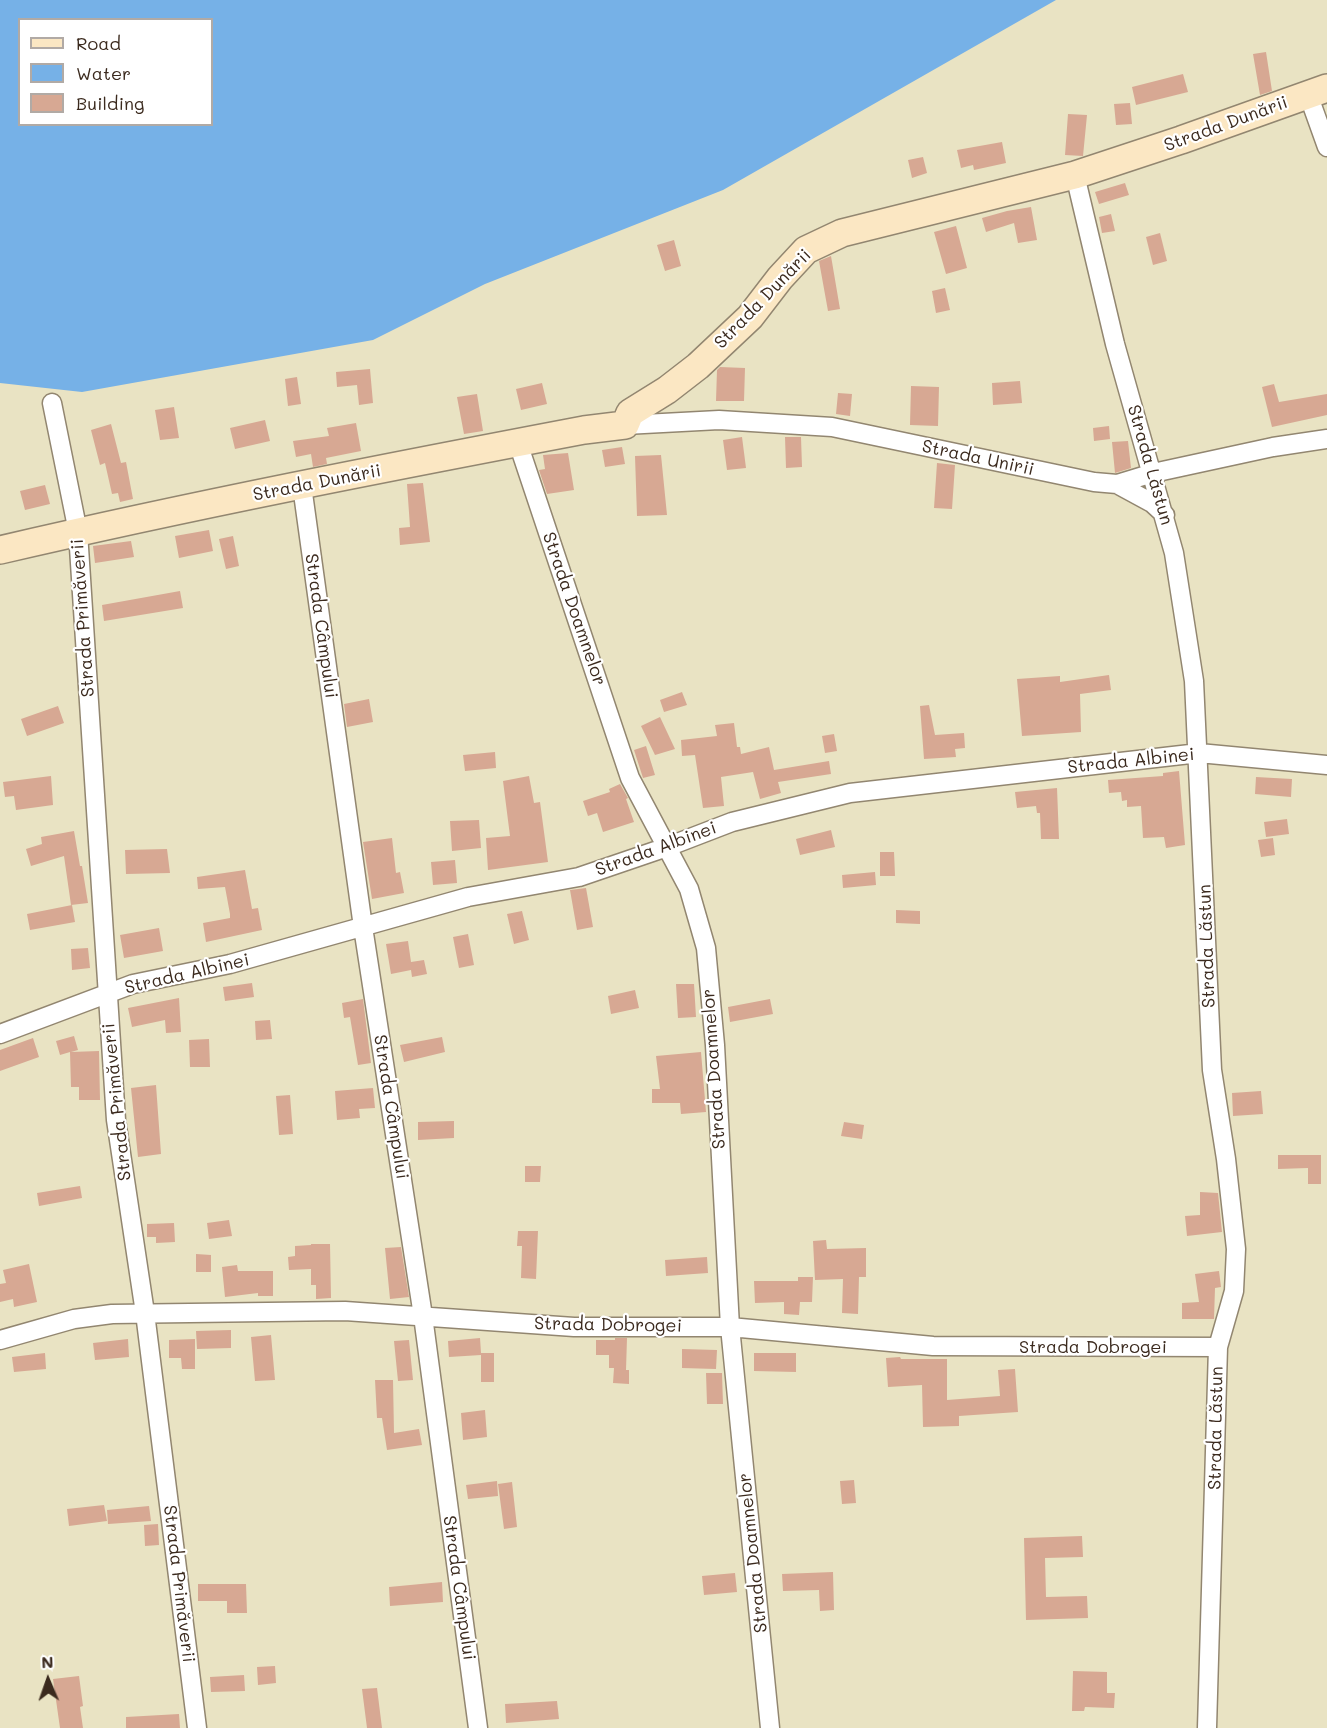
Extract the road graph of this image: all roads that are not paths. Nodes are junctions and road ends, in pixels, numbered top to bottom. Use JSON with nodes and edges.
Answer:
{"nodes":[{"id":1,"x":1317,"y":91,"type":"edge"},
{"id":2,"x":1327,"y":147,"type":"edge"},
{"id":3,"x":1075,"y":175,"type":"junction"},
{"id":4,"x":52,"y":403,"type":"dead end"},
{"id":5,"x":625,"y":425,"type":"junction"},
{"id":6,"x":1327,"y":439,"type":"edge"},
{"id":7,"x":518,"y":443,"type":"junction"},
{"id":8,"x":1153,"y":473,"type":"junction"},
{"id":9,"x":1117,"y":484,"type":"junction"},
{"id":10,"x":302,"y":486,"type":"junction"},
{"id":11,"x":1165,"y":515,"type":"junction"},
{"id":12,"x":78,"y":532,"type":"junction"},
{"id":13,"x":0,"y":550,"type":"edge"},
{"id":14,"x":1199,"y":753,"type":"junction"},
{"id":15,"x":1327,"y":765,"type":"edge"},
{"id":16,"x":668,"y":847,"type":"junction"},
{"id":17,"x":363,"y":927,"type":"junction"},
{"id":18,"x":107,"y":994,"type":"junction"},
{"id":19,"x":0,"y":1034,"type":"edge"},
{"id":20,"x":145,"y":1313,"type":"junction"},
{"id":21,"x":423,"y":1316,"type":"junction"},
{"id":22,"x":730,"y":1327,"type":"junction"},
{"id":23,"x":0,"y":1340,"type":"edge"},
{"id":24,"x":1218,"y":1347,"type":"junction"},
{"id":25,"x":197,"y":1728,"type":"edge"},
{"id":26,"x":478,"y":1728,"type":"edge"},
{"id":27,"x":770,"y":1728,"type":"edge"},
{"id":28,"x":1207,"y":1728,"type":"edge"}],
"edges":[{"from":1,"to":2,"type":"street"},
{"from":1,"to":3,"type":"main road","name":"Strada Dunării"},
{"from":3,"to":5,"type":"main road","name":"Strada Dunării"},
{"from":3,"to":8,"type":"street","name":"Strada Lăstun"},
{"from":4,"to":12,"type":"street","name":"Strada Primăverii"},
{"from":5,"to":7,"type":"main road","name":"Strada Dunării"},
{"from":5,"to":9,"type":"street","name":"Strada Unirii"},
{"from":6,"to":8,"type":"street","name":"Strada Unirii"},
{"from":7,"to":10,"type":"main road","name":"Strada Dunării"},
{"from":7,"to":16,"type":"street","name":"Strada Doamnelor"},
{"from":8,"to":9,"type":"street","name":"Strada Unirii"},
{"from":8,"to":11,"type":"street","name":"Strada Lăstun"},
{"from":9,"to":11,"type":"street"},
{"from":10,"to":12,"type":"main road","name":"Strada Dunării"},
{"from":10,"to":17,"type":"street","name":"Strada Câmpului"},
{"from":11,"to":14,"type":"street","name":"Strada Lăstun"},
{"from":12,"to":13,"type":"main road","name":"Strada Dunării"},
{"from":12,"to":18,"type":"street","name":"Strada Primăverii"},
{"from":14,"to":15,"type":"street","name":"Strada Albinei"},
{"from":14,"to":16,"type":"street","name":"Strada Albinei"},
{"from":14,"to":24,"type":"street","name":"Strada Lăstun"},
{"from":16,"to":17,"type":"street","name":"Strada Albinei"},
{"from":16,"to":22,"type":"street","name":"Strada Doamnelor"},
{"from":17,"to":18,"type":"street","name":"Strada Albinei"},
{"from":17,"to":21,"type":"street","name":"Strada Câmpului"},
{"from":18,"to":19,"type":"street","name":"Strada Albinei"},
{"from":18,"to":20,"type":"street","name":"Strada Primăverii"},
{"from":20,"to":21,"type":"street","name":"Strada Dobrogei"},
{"from":20,"to":23,"type":"street","name":"Strada Dobrogei"},
{"from":20,"to":25,"type":"street","name":"Strada Primăverii"},
{"from":21,"to":22,"type":"street","name":"Strada Dobrogei"},
{"from":21,"to":26,"type":"street","name":"Strada Câmpului"},
{"from":22,"to":24,"type":"street","name":"Strada Dobrogei"},
{"from":22,"to":27,"type":"street","name":"Strada Doamnelor"},
{"from":24,"to":28,"type":"street","name":"Strada Lăstun"}]}
